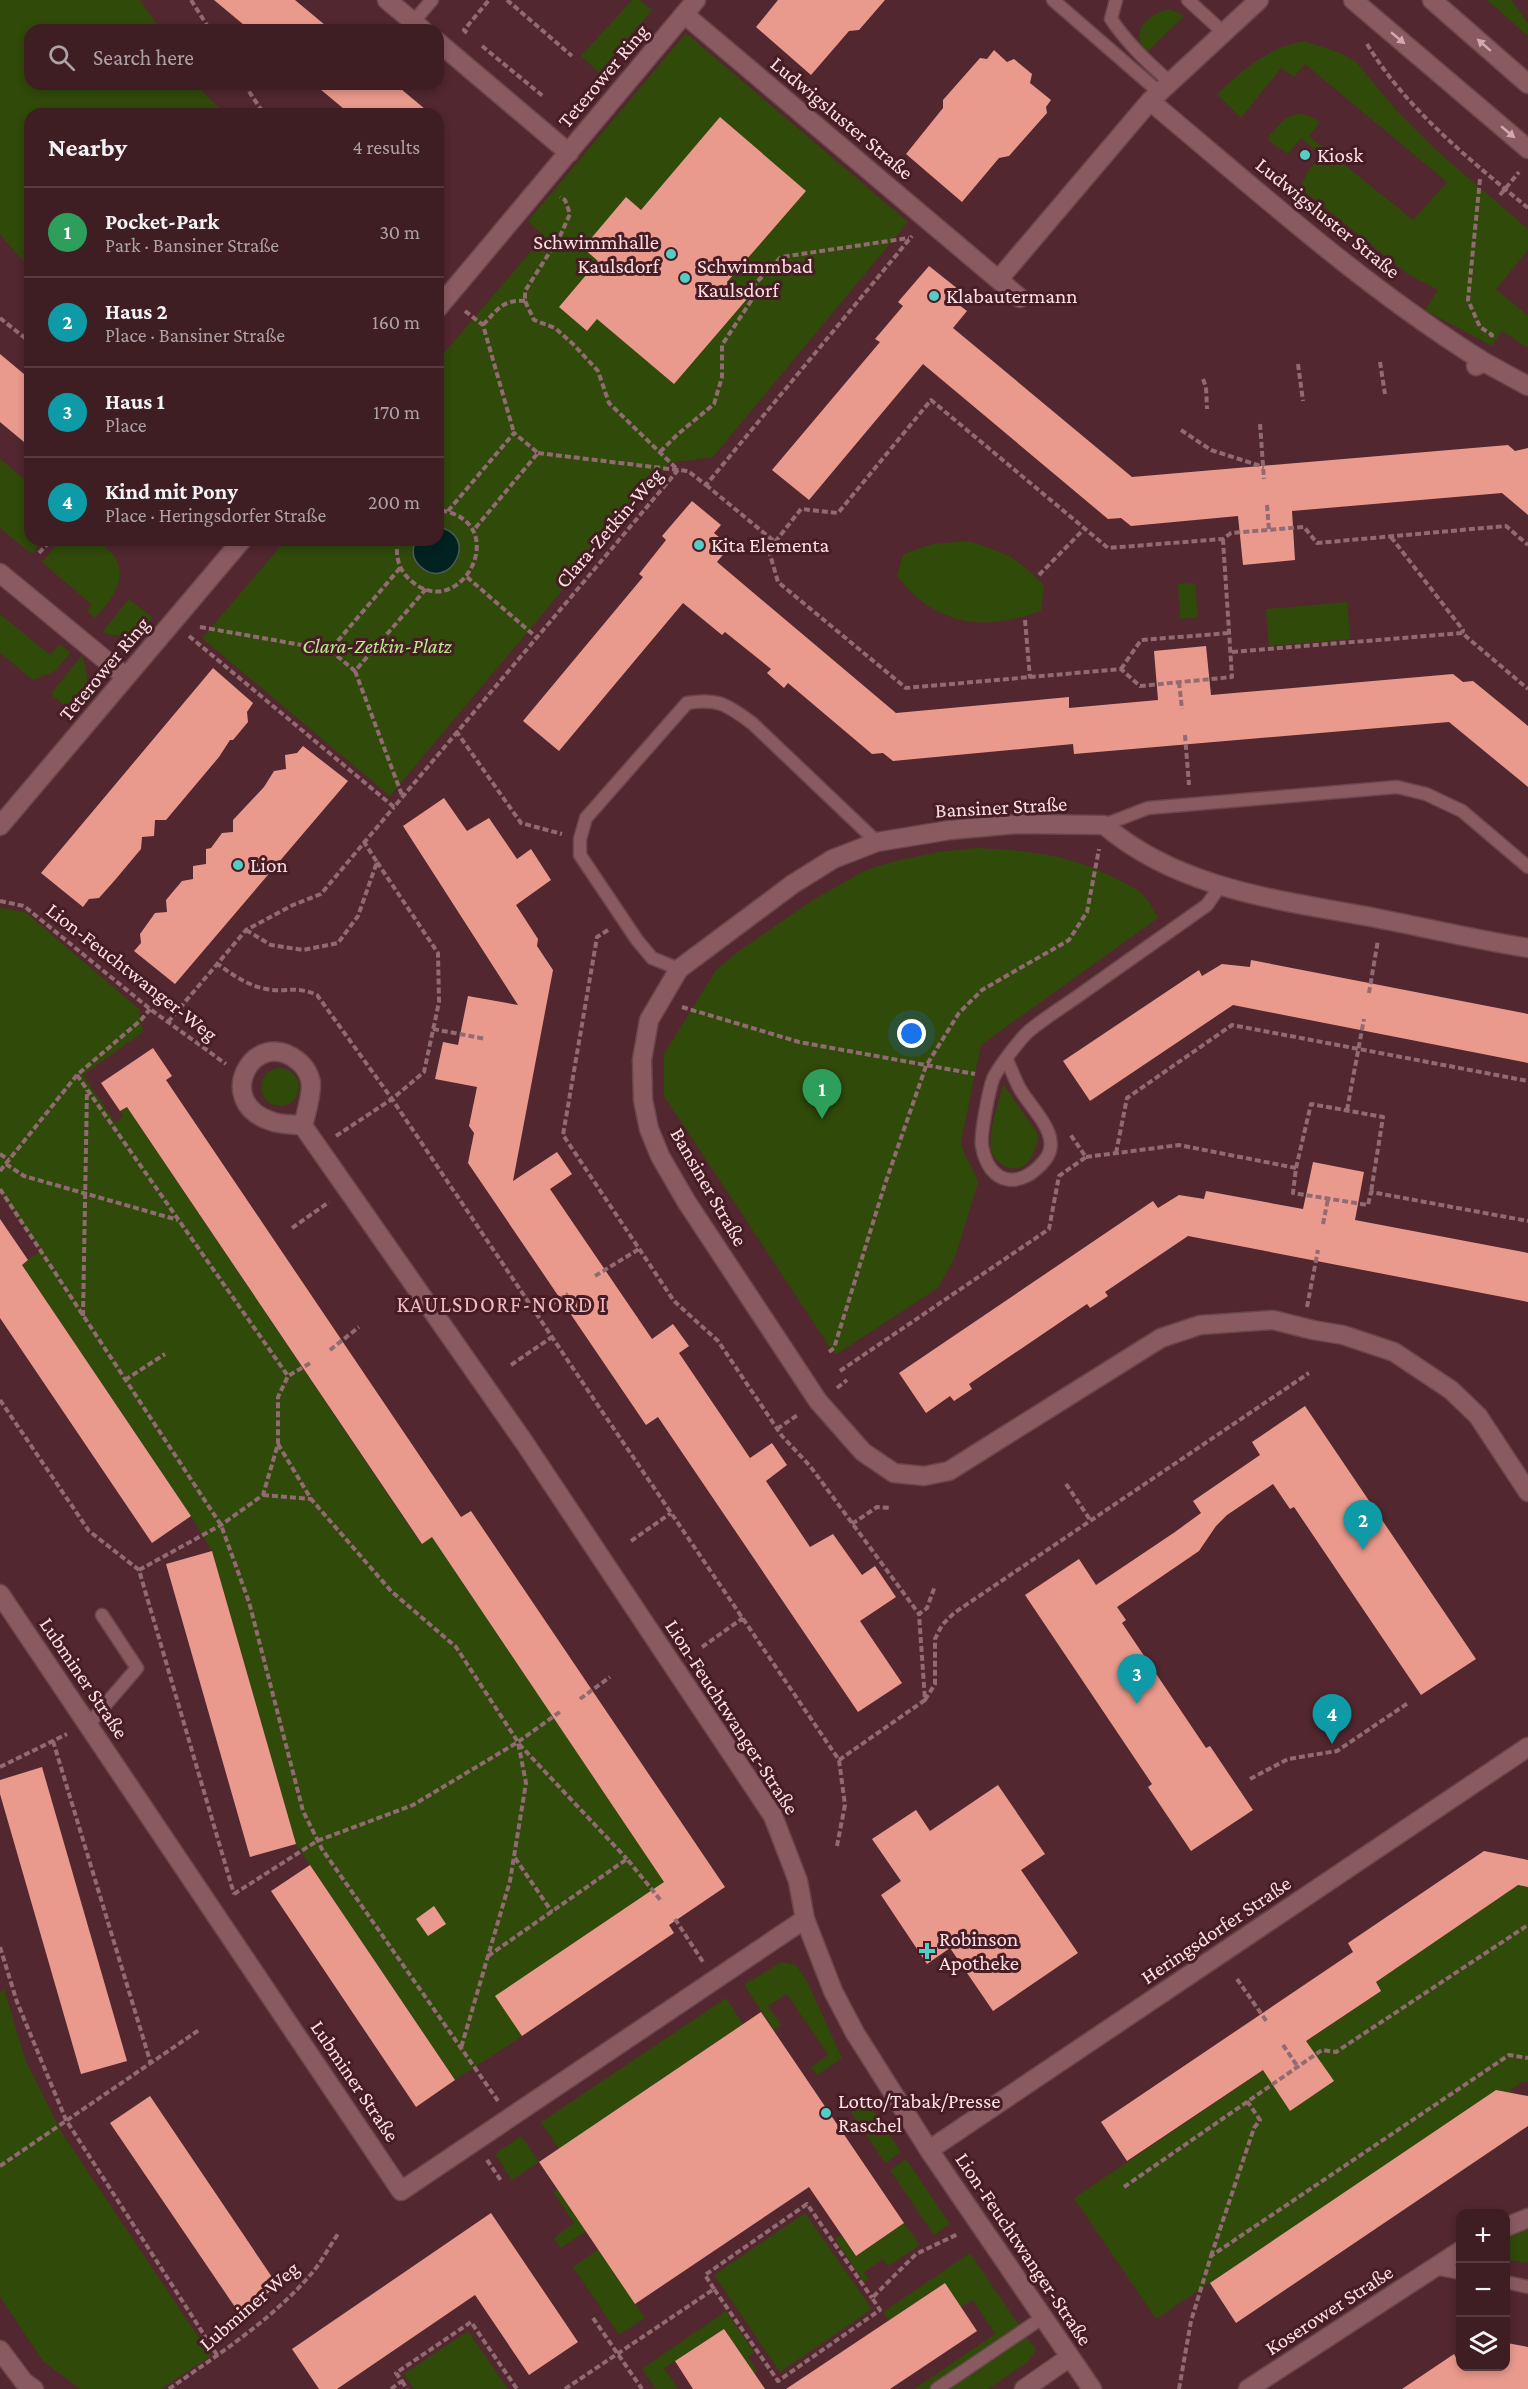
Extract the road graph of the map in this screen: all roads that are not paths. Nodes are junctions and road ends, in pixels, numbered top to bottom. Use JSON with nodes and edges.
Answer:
{"nodes":[{"id":1,"x":387,"y":0,"type":"edge"},
{"id":2,"x":432,"y":0,"type":"edge"},
{"id":3,"x":1053,"y":0,"type":"edge"},
{"id":4,"x":1116,"y":0,"type":"edge"},
{"id":5,"x":1188,"y":0,"type":"edge"},
{"id":6,"x":1259,"y":0,"type":"edge"},
{"id":7,"x":1353,"y":0,"type":"edge"},
{"id":8,"x":1432,"y":0,"type":"edge"},
{"id":9,"x":690,"y":7,"type":"edge"},
{"id":10,"x":416,"y":24,"type":"edge"},
{"id":11,"x":419,"y":24,"type":"edge"},
{"id":12,"x":1224,"y":33,"type":"junction"},
{"id":13,"x":444,"y":47,"type":"edge"},
{"id":14,"x":1528,"y":84,"type":"edge"},
{"id":15,"x":1160,"y":92,"type":"junction"},
{"id":16,"x":1528,"y":149,"type":"edge"},
{"id":17,"x":569,"y":153,"type":"junction"},
{"id":18,"x":999,"y":279,"type":"junction"},
{"id":19,"x":1020,"y":298,"type":"dead end"},
{"id":20,"x":444,"y":300,"type":"edge"},
{"id":21,"x":1528,"y":386,"type":"edge"},
{"id":22,"x":237,"y":546,"type":"edge"},
{"id":23,"x":0,"y":573,"type":"edge"},
{"id":24,"x":126,"y":677,"type":"junction"},
{"id":25,"x":1104,"y":825,"type":"junction"},
{"id":26,"x":0,"y":826,"type":"edge"},
{"id":27,"x":877,"y":842,"type":"junction"},
{"id":28,"x":1528,"y":867,"type":"edge"},
{"id":29,"x":1220,"y":886,"type":"junction"},
{"id":30,"x":1528,"y":948,"type":"edge"},
{"id":31,"x":679,"y":969,"type":"junction"},
{"id":32,"x":1007,"y":1060,"type":"junction"},
{"id":33,"x":303,"y":1126,"type":"junction"},
{"id":34,"x":1528,"y":1492,"type":"edge"},
{"id":35,"x":0,"y":1594,"type":"edge"},
{"id":36,"x":102,"y":1615,"type":"dead end"},
{"id":37,"x":88,"y":1725,"type":"junction"},
{"id":38,"x":1528,"y":1746,"type":"edge"},
{"id":39,"x":805,"y":1919,"type":"junction"},
{"id":40,"x":929,"y":2150,"type":"junction"},
{"id":41,"x":1528,"y":2218,"type":"edge"},
{"id":42,"x":1510,"y":2225,"type":"edge"},
{"id":43,"x":1456,"y":2254,"type":"edge"},
{"id":44,"x":1435,"y":2268,"type":"junction"},
{"id":45,"x":1456,"y":2272,"type":"edge"},
{"id":46,"x":1510,"y":2283,"type":"edge"},
{"id":47,"x":1528,"y":2287,"type":"edge"},
{"id":48,"x":1042,"y":2318,"type":"junction"},
{"id":49,"x":0,"y":2350,"type":"edge"},
{"id":50,"x":1070,"y":2357,"type":"junction"},
{"id":51,"x":34,"y":2389,"type":"edge"},
{"id":52,"x":937,"y":2389,"type":"edge"},
{"id":53,"x":1024,"y":2389,"type":"edge"},
{"id":54,"x":1092,"y":2389,"type":"edge"},
{"id":55,"x":1248,"y":2389,"type":"edge"}],
"edges":[{"from":1,"to":10,"type":"street"},
{"from":2,"to":11,"type":"lane"},
{"from":3,"to":15,"type":"lane"},
{"from":4,"to":15,"type":"lane"},
{"from":5,"to":12,"type":"lane"},
{"from":6,"to":12,"type":"street"},
{"from":7,"to":16,"type":"street","one_way":true},
{"from":14,"to":8,"type":"street","one_way":true},
{"from":9,"to":17,"type":"street","name":"Teterower Ring"},
{"from":9,"to":18,"type":"street","name":"Ludwigsluster Straße"},
{"from":12,"to":15,"type":"street"},
{"from":13,"to":17,"type":"street","name":"Teterower Ring"},
{"from":15,"to":18,"type":"street"},
{"from":15,"to":21,"type":"street","name":"Ludwigsluster Straße"},
{"from":17,"to":20,"type":"street","name":"Teterower Ring"},
{"from":18,"to":19,"type":"street","name":"Ludwigsluster Straße"},
{"from":22,"to":24,"type":"street","name":"Teterower Ring"},
{"from":23,"to":24,"type":"street"},
{"from":24,"to":26,"type":"street","name":"Teterower Ring"},
{"from":25,"to":27,"type":"street","name":"Bansiner Straße"},
{"from":25,"to":28,"type":"lane"},
{"from":25,"to":29,"type":"street"},
{"from":27,"to":31,"type":"street","name":"Bansiner Straße"},
{"from":27,"to":31,"type":"lane"},
{"from":29,"to":30,"type":"street"},
{"from":29,"to":32,"type":"lane"},
{"from":31,"to":34,"type":"street","name":"Bansiner Straße"},
{"from":32,"to":32,"type":"lane"},
{"from":33,"to":33,"type":"street"},
{"from":33,"to":39,"type":"street","name":"Lion-Feuchtwanger-Straße"},
{"from":35,"to":37,"type":"street","name":"Lubminer Straße"},
{"from":36,"to":37,"type":"lane"},
{"from":37,"to":39,"type":"street","name":"Lubminer Straße"},
{"from":38,"to":40,"type":"street","name":"Heringsdorfer Straße"},
{"from":39,"to":40,"type":"street","name":"Lion-Feuchtwanger-Straße"},
{"from":40,"to":48,"type":"street","name":"Lion-Feuchtwanger-Straße"},
{"from":41,"to":42,"type":"street"},
{"from":43,"to":44,"type":"street","name":"Koserower Straße"},
{"from":44,"to":45,"type":"lane"},
{"from":44,"to":55,"type":"street","name":"Koserower Straße"},
{"from":46,"to":47,"type":"lane"},
{"from":48,"to":50,"type":"street","name":"Lion-Feuchtwanger-Straße"},
{"from":48,"to":52,"type":"lane"},
{"from":49,"to":51,"type":"street"},
{"from":50,"to":53,"type":"street"},
{"from":50,"to":54,"type":"street","name":"Lion-Feuchtwanger-Straße"}]}
